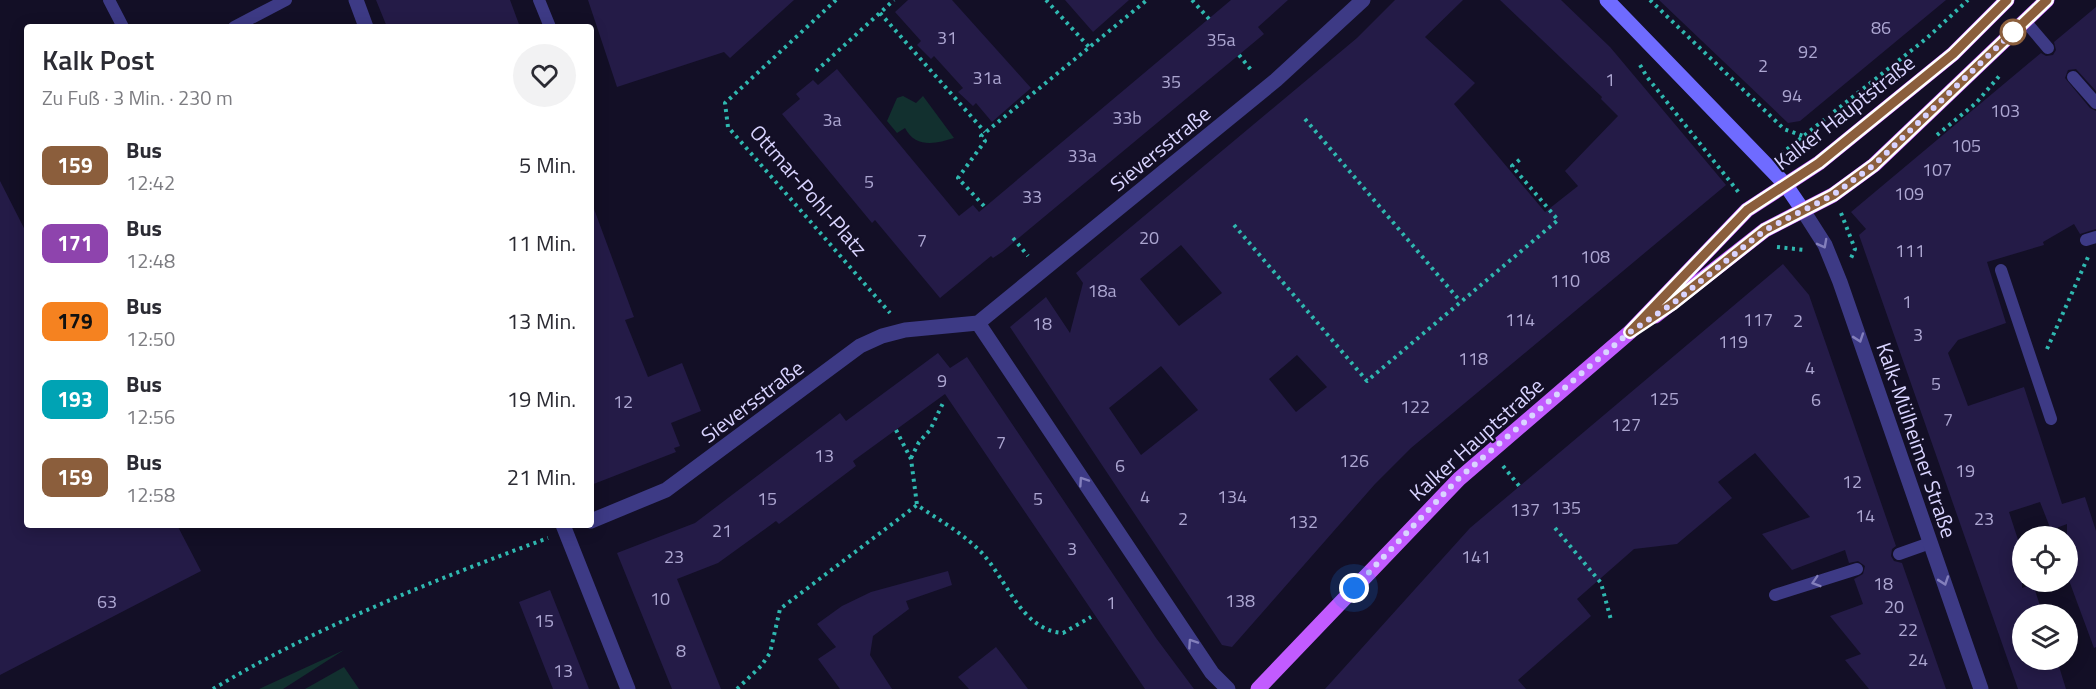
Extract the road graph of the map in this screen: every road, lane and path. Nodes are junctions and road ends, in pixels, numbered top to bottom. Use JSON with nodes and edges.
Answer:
{"nodes":[{"id":1,"x":109,"y":0,"type":"edge"},
{"id":2,"x":286,"y":0,"type":"edge"},
{"id":3,"x":356,"y":0,"type":"edge"},
{"id":4,"x":539,"y":0,"type":"edge"},
{"id":5,"x":836,"y":0,"type":"edge"},
{"id":6,"x":894,"y":0,"type":"edge"},
{"id":7,"x":1046,"y":0,"type":"edge"},
{"id":8,"x":1147,"y":0,"type":"edge"},
{"id":9,"x":1192,"y":0,"type":"edge"},
{"id":10,"x":1363,"y":0,"type":"edge"},
{"id":11,"x":1607,"y":0,"type":"edge"},
{"id":12,"x":1650,"y":0,"type":"edge"},
{"id":13,"x":1968,"y":0,"type":"edge"},
{"id":14,"x":2007,"y":0,"type":"edge"},
{"id":15,"x":2047,"y":0,"type":"edge"},
{"id":16,"x":880,"y":13,"type":"junction"},
{"id":17,"x":1209,"y":19,"type":"dead end"},
{"id":18,"x":2025,"y":21,"type":"junction"},
{"id":19,"x":121,"y":24,"type":"edge"},
{"id":20,"x":240,"y":24,"type":"edge"},
{"id":21,"x":365,"y":24,"type":"edge"},
{"id":22,"x":549,"y":24,"type":"edge"},
{"id":23,"x":1089,"y":47,"type":"junction"},
{"id":24,"x":2048,"y":48,"type":"dead end"},
{"id":25,"x":1239,"y":55,"type":"dead end"},
{"id":26,"x":1638,"y":60,"type":"dead end"},
{"id":27,"x":816,"y":71,"type":"dead end"},
{"id":28,"x":1252,"y":71,"type":"dead end"},
{"id":29,"x":2073,"y":77,"type":"dead end"},
{"id":30,"x":2096,"y":103,"type":"edge"},
{"id":31,"x":1305,"y":119,"type":"dead end"},
{"id":32,"x":985,"y":132,"type":"junction"},
{"id":33,"x":1803,"y":136,"type":"junction"},
{"id":34,"x":1523,"y":157,"type":"dead end"},
{"id":35,"x":1766,"y":166,"type":"junction"},
{"id":36,"x":1785,"y":184,"type":"junction"},
{"id":37,"x":1740,"y":194,"type":"junction"},
{"id":38,"x":984,"y":206,"type":"dead end"},
{"id":39,"x":1802,"y":209,"type":"junction"},
{"id":40,"x":1842,"y":215,"type":"dead end"},
{"id":41,"x":1234,"y":225,"type":"dead end"},
{"id":42,"x":1731,"y":228,"type":"junction"},
{"id":43,"x":1012,"y":238,"type":"dead end"},
{"id":44,"x":2091,"y":238,"type":"edge"},
{"id":45,"x":1855,"y":249,"type":"dead end"},
{"id":46,"x":1028,"y":256,"type":"dead end"},
{"id":47,"x":2001,"y":270,"type":"dead end"},
{"id":48,"x":1460,"y":301,"type":"junction"},
{"id":49,"x":978,"y":323,"type":"junction"},
{"id":50,"x":905,"y":330,"type":"junction"},
{"id":51,"x":1630,"y":332,"type":"junction"},
{"id":52,"x":2033,"y":366,"type":"junction"},
{"id":53,"x":944,"y":401,"type":"dead end"},
{"id":54,"x":2051,"y":419,"type":"dead end"},
{"id":55,"x":896,"y":430,"type":"dead end"},
{"id":56,"x":1491,"y":451,"type":"junction"},
{"id":57,"x":911,"y":459,"type":"junction"},
{"id":58,"x":1520,"y":486,"type":"dead end"},
{"id":59,"x":916,"y":505,"type":"junction"},
{"id":60,"x":594,"y":520,"type":"edge"},
{"id":61,"x":564,"y":528,"type":"edge"},
{"id":62,"x":1555,"y":528,"type":"dead end"},
{"id":63,"x":1930,"y":543,"type":"junction"},
{"id":64,"x":1899,"y":554,"type":"dead end"},
{"id":65,"x":1857,"y":569,"type":"dead end"},
{"id":66,"x":1775,"y":595,"type":"dead end"},
{"id":67,"x":1091,"y":618,"type":"dead end"},
{"id":68,"x":1611,"y":620,"type":"dead end"},
{"id":69,"x":213,"y":689,"type":"edge"},
{"id":70,"x":628,"y":689,"type":"edge"},
{"id":71,"x":737,"y":689,"type":"edge"},
{"id":72,"x":1228,"y":689,"type":"edge"},
{"id":73,"x":1258,"y":689,"type":"edge"},
{"id":74,"x":1981,"y":689,"type":"edge"}],
"edges":[{"from":1,"to":19,"type":"lane"},
{"from":2,"to":20,"type":"lane"},
{"from":3,"to":21,"type":"street"},
{"from":4,"to":22,"type":"lane"},
{"from":5,"to":50,"type":"path","name":"Ottmar-Pohl-Platz"},
{"from":6,"to":16,"type":"path"},
{"from":7,"to":23,"type":"path"},
{"from":8,"to":23,"type":"path"},
{"from":9,"to":17,"type":"path"},
{"from":10,"to":49,"type":"street","name":"Sieversstraße"},
{"from":11,"to":35,"type":"street"},
{"from":12,"to":33,"type":"path"},
{"from":13,"to":33,"type":"path"},
{"from":14,"to":36,"type":"main road","name":"Kalker Hauptstraße"},
{"from":15,"to":18,"type":"main road","name":"Kalker Hauptstraße"},
{"from":16,"to":27,"type":"path"},
{"from":16,"to":32,"type":"path"},
{"from":18,"to":24,"type":"lane"},
{"from":18,"to":39,"type":"main road","name":"Kalker Hauptstraße"},
{"from":23,"to":32,"type":"path"},
{"from":25,"to":28,"type":"path"},
{"from":26,"to":37,"type":"path"},
{"from":29,"to":30,"type":"lane"},
{"from":31,"to":48,"type":"path"},
{"from":32,"to":38,"type":"path"},
{"from":33,"to":35,"type":"path"},
{"from":34,"to":48,"type":"path"},
{"from":35,"to":36,"type":"street"},
{"from":35,"to":37,"type":"path"},
{"from":36,"to":39,"type":"street"},
{"from":36,"to":42,"type":"main road","name":"Kalker Hauptstraße"},
{"from":37,"to":42,"type":"path"},
{"from":39,"to":51,"type":"main road","name":"Kalker Hauptstraße"},
{"from":39,"to":63,"type":"street","name":"Kalk-Mülheimer Straße","one_way":true},
{"from":40,"to":45,"type":"path"},
{"from":41,"to":48,"type":"path"},
{"from":42,"to":51,"type":"main road","name":"Kalker Hauptstraße"},
{"from":43,"to":46,"type":"path"},
{"from":44,"to":52,"type":"path"},
{"from":47,"to":52,"type":"lane"},
{"from":49,"to":50,"type":"street","name":"Sieversstraße"},
{"from":72,"to":49,"type":"street","one_way":true},
{"from":50,"to":60,"type":"street","name":"Sieversstraße"},
{"from":51,"to":56,"type":"main road","name":"Kalker Hauptstraße"},
{"from":52,"to":54,"type":"lane"},
{"from":53,"to":57,"type":"path"},
{"from":55,"to":57,"type":"path"},
{"from":56,"to":58,"type":"path"},
{"from":56,"to":73,"type":"main road","name":"Kalker Hauptstraße"},
{"from":57,"to":59,"type":"path"},
{"from":59,"to":67,"type":"path"},
{"from":59,"to":71,"type":"path"},
{"from":61,"to":69,"type":"path"},
{"from":61,"to":70,"type":"street"},
{"from":62,"to":68,"type":"path"},
{"from":63,"to":64,"type":"lane"},
{"from":63,"to":74,"type":"street","name":"Kalk-Mülheimer Straße","one_way":true},
{"from":65,"to":66,"type":"lane","one_way":true}]}
